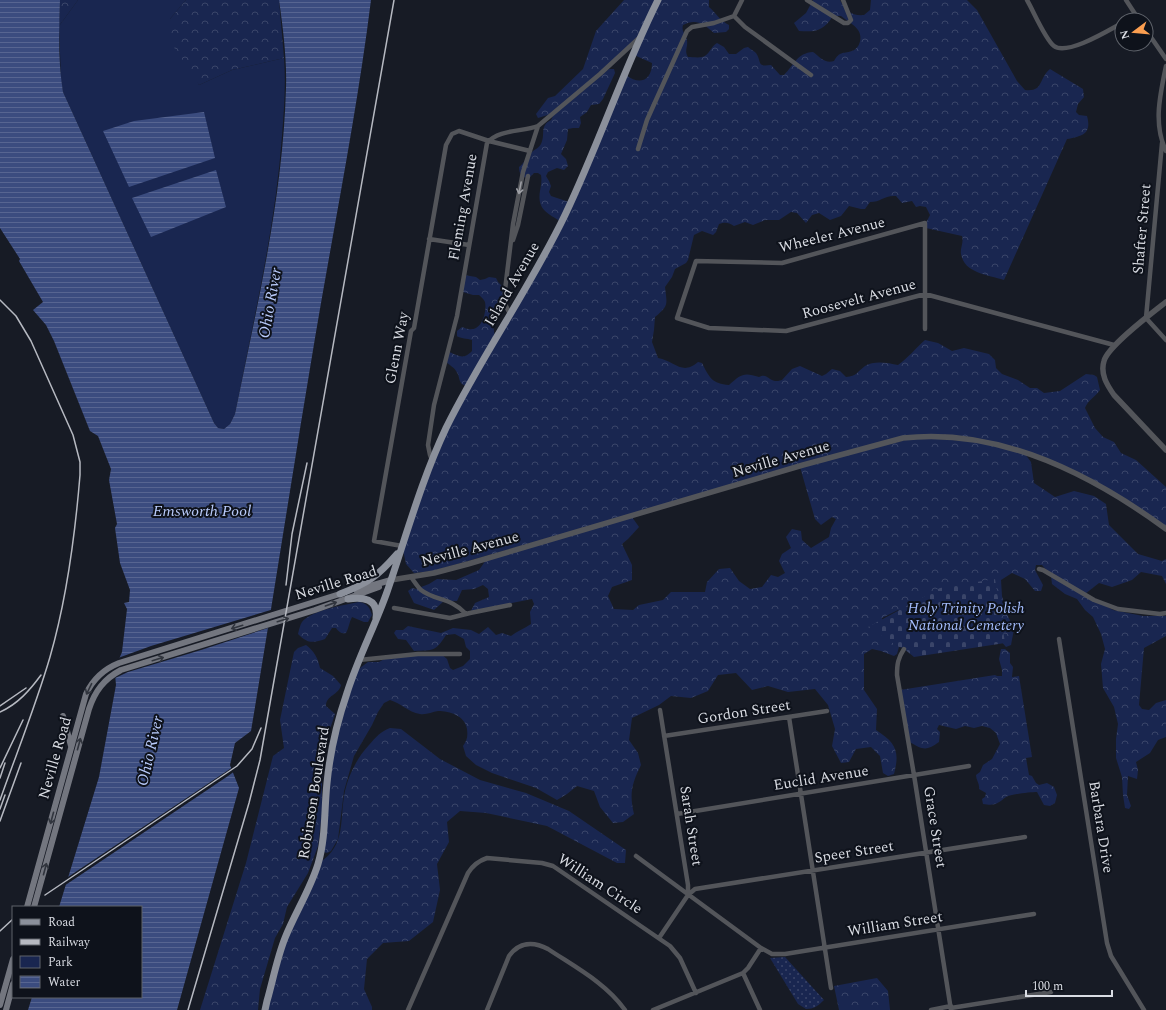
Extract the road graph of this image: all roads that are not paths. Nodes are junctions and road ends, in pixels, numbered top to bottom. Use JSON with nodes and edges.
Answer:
{"nodes":[{"id":1,"x":658,"y":0,"type":"edge"},
{"id":2,"x":742,"y":0,"type":"edge"},
{"id":3,"x":807,"y":0,"type":"edge"},
{"id":4,"x":843,"y":0,"type":"edge"},
{"id":5,"x":1027,"y":0,"type":"edge"},
{"id":6,"x":1126,"y":0,"type":"edge"},
{"id":7,"x":1133,"y":12,"type":"edge"},
{"id":8,"x":734,"y":16,"type":"junction"},
{"id":9,"x":1114,"y":27,"type":"edge"},
{"id":10,"x":640,"y":37,"type":"junction"},
{"id":11,"x":1154,"y":42,"type":"edge"},
{"id":12,"x":1166,"y":59,"type":"edge"},
{"id":13,"x":1166,"y":66,"type":"edge"},
{"id":14,"x":811,"y":75,"type":"dead end"},
{"id":15,"x":538,"y":126,"type":"junction"},
{"id":16,"x":489,"y":140,"type":"junction"},
{"id":17,"x":1162,"y":143,"type":"junction"},
{"id":18,"x":638,"y":149,"type":"dead end"},
{"id":19,"x":530,"y":151,"type":"junction"},
{"id":20,"x":1166,"y":151,"type":"edge"},
{"id":21,"x":528,"y":176,"type":"dead end"},
{"id":22,"x":429,"y":239,"type":"junction"},
{"id":23,"x":469,"y":245,"type":"junction"},
{"id":24,"x":510,"y":249,"type":"junction"},
{"id":25,"x":925,"y":294,"type":"junction"},
{"id":26,"x":1166,"y":302,"type":"edge"},
{"id":27,"x":510,"y":314,"type":"junction"},
{"id":28,"x":677,"y":318,"type":"joint"},
{"id":29,"x":1146,"y":318,"type":"junction"},
{"id":30,"x":925,"y":329,"type":"dead end"},
{"id":31,"x":1166,"y":340,"type":"edge"},
{"id":32,"x":1114,"y":345,"type":"junction"},
{"id":33,"x":1166,"y":450,"type":"edge"},
{"id":34,"x":432,"y":460,"type":"junction"},
{"id":35,"x":1166,"y":529,"type":"edge"},
{"id":36,"x":401,"y":549,"type":"junction"},
{"id":37,"x":1039,"y":569,"type":"dead end"},
{"id":38,"x":410,"y":577,"type":"junction"},
{"id":39,"x":391,"y":580,"type":"junction"},
{"id":40,"x":340,"y":594,"type":"junction"},
{"id":41,"x":348,"y":599,"type":"junction"},
{"id":42,"x":510,"y":605,"type":"dead end"},
{"id":43,"x":394,"y":608,"type":"dead end"},
{"id":44,"x":1166,"y":613,"type":"edge"},
{"id":45,"x":466,"y":614,"type":"junction"},
{"id":46,"x":375,"y":623,"type":"junction"},
{"id":47,"x":1059,"y":639,"type":"dead end"},
{"id":48,"x":904,"y":649,"type":"dead end"},
{"id":49,"x":460,"y":654,"type":"dead end"},
{"id":50,"x":359,"y":660,"type":"junction"},
{"id":51,"x":660,"y":710,"type":"dead end"},
{"id":52,"x":827,"y":711,"type":"dead end"},
{"id":53,"x":63,"y":716,"type":"dead end"},
{"id":54,"x":789,"y":717,"type":"junction"},
{"id":55,"x":664,"y":736,"type":"junction"},
{"id":56,"x":71,"y":746,"type":"junction"},
{"id":57,"x":969,"y":766,"type":"dead end"},
{"id":58,"x":914,"y":775,"type":"junction"},
{"id":59,"x":800,"y":794,"type":"junction"},
{"id":60,"x":677,"y":814,"type":"junction"},
{"id":61,"x":1025,"y":838,"type":"dead end"},
{"id":62,"x":927,"y":853,"type":"junction"},
{"id":63,"x":636,"y":856,"type":"dead end"},
{"id":64,"x":812,"y":871,"type":"junction"},
{"id":65,"x":688,"y":894,"type":"junction"},
{"id":66,"x":27,"y":906,"type":"edge"},
{"id":67,"x":34,"y":906,"type":"edge"},
{"id":68,"x":1034,"y":914,"type":"dead end"},
{"id":69,"x":939,"y":929,"type":"junction"},
{"id":70,"x":659,"y":938,"type":"junction"},
{"id":71,"x":761,"y":948,"type":"junction"},
{"id":72,"x":824,"y":948,"type":"junction"},
{"id":73,"x":12,"y":963,"type":"edge"},
{"id":74,"x":743,"y":973,"type":"junction"},
{"id":75,"x":12,"y":988,"type":"edge"},
{"id":76,"x":830,"y":988,"type":"dead end"},
{"id":77,"x":1051,"y":992,"type":"dead end"},
{"id":78,"x":696,"y":993,"type":"junction"},
{"id":79,"x":0,"y":1005,"type":"edge"},
{"id":80,"x":951,"y":1008,"type":"edge"},
{"id":81,"x":6,"y":1010,"type":"edge"},
{"id":82,"x":266,"y":1010,"type":"edge"},
{"id":83,"x":408,"y":1010,"type":"edge"},
{"id":84,"x":487,"y":1010,"type":"edge"},
{"id":85,"x":625,"y":1010,"type":"edge"},
{"id":86,"x":653,"y":1010,"type":"edge"},
{"id":87,"x":760,"y":1010,"type":"edge"},
{"id":88,"x":932,"y":1010,"type":"edge"},
{"id":89,"x":1144,"y":1010,"type":"edge"}],
"edges":[{"from":1,"to":10,"type":"main road","name":"Island Avenue"},
{"from":2,"to":8,"type":"street"},
{"from":3,"to":4,"type":"street"},
{"from":5,"to":9,"type":"street"},
{"from":6,"to":7,"type":"street"},
{"from":8,"to":14,"type":"street"},
{"from":8,"to":18,"type":"street"},
{"from":10,"to":15,"type":"street","name":"Fleming Avenue"},
{"from":10,"to":27,"type":"main road","name":"Island Avenue"},
{"from":11,"to":12,"type":"street"},
{"from":13,"to":17,"type":"street"},
{"from":15,"to":16,"type":"street","name":"Fleming Avenue"},
{"from":15,"to":19,"type":"street"},
{"from":16,"to":19,"type":"street"},
{"from":16,"to":22,"type":"street","name":"Glenn Way"},
{"from":16,"to":23,"type":"street","name":"Fleming Avenue"},
{"from":17,"to":20,"type":"street"},
{"from":17,"to":29,"type":"street","name":"Shafter Street"},
{"from":19,"to":24,"type":"street","one_way":true},
{"from":21,"to":24,"type":"street"},
{"from":22,"to":23,"type":"street"},
{"from":22,"to":36,"type":"street","name":"Glenn Way"},
{"from":23,"to":34,"type":"street","name":"Fleming Avenue"},
{"from":24,"to":27,"type":"street"},
{"from":25,"to":28,"type":"street","name":"Roosevelt Avenue"},
{"from":25,"to":28,"type":"street","name":"Wheeler Avenue"},
{"from":25,"to":30,"type":"street"},
{"from":25,"to":32,"type":"street","name":"Roosevelt Avenue"},
{"from":26,"to":29,"type":"street"},
{"from":27,"to":34,"type":"main road","name":"Island Avenue"},
{"from":29,"to":31,"type":"street"},
{"from":29,"to":32,"type":"street"},
{"from":32,"to":33,"type":"street"},
{"from":34,"to":36,"type":"main road","name":"Island Avenue"},
{"from":35,"to":38,"type":"street","name":"Neville Avenue"},
{"from":36,"to":39,"type":"main road","name":"Island Avenue"},
{"from":36,"to":40,"type":"main road"},
{"from":37,"to":44,"type":"street"},
{"from":38,"to":39,"type":"street","name":"Neville Avenue"},
{"from":38,"to":45,"type":"street"},
{"from":39,"to":40,"type":"main road","name":"Neville Road"},
{"from":39,"to":41,"type":"main road","name":"Neville Road"},
{"from":39,"to":46,"type":"main road","name":"Robinson Boulevard"},
{"from":40,"to":56,"type":"main road","name":"Neville Road","one_way":true},
{"from":41,"to":46,"type":"main road"},
{"from":67,"to":41,"type":"main road","name":"Neville Road","one_way":true},
{"from":42,"to":45,"type":"street"},
{"from":43,"to":45,"type":"street"},
{"from":46,"to":50,"type":"main road","name":"Robinson Boulevard"},
{"from":47,"to":89,"type":"street","name":"Barbara Drive"},
{"from":48,"to":58,"type":"street","name":"Grace Street"},
{"from":49,"to":50,"type":"street"},
{"from":50,"to":82,"type":"main road","name":"Robinson Boulevard"},
{"from":51,"to":55,"type":"street","name":"Sarah Street"},
{"from":52,"to":54,"type":"street","name":"Gordon Street"},
{"from":53,"to":56,"type":"main road"},
{"from":54,"to":55,"type":"street","name":"Gordon Street"},
{"from":54,"to":59,"type":"street"},
{"from":55,"to":60,"type":"street","name":"Sarah Street"},
{"from":56,"to":66,"type":"main road","name":"Neville Road","one_way":true},
{"from":57,"to":58,"type":"street","name":"Euclid Avenue"},
{"from":58,"to":59,"type":"street","name":"Euclid Avenue"},
{"from":58,"to":62,"type":"street","name":"Grace Street"},
{"from":59,"to":60,"type":"street","name":"Euclid Avenue"},
{"from":59,"to":64,"type":"street"},
{"from":60,"to":65,"type":"street","name":"Sarah Street"},
{"from":61,"to":62,"type":"street","name":"Speer Street"},
{"from":62,"to":64,"type":"street","name":"Speer Street"},
{"from":62,"to":69,"type":"street","name":"Grace Street"},
{"from":63,"to":65,"type":"street","name":"William Street"},
{"from":64,"to":65,"type":"street","name":"Speer Street"},
{"from":64,"to":72,"type":"street"},
{"from":65,"to":70,"type":"street"},
{"from":65,"to":71,"type":"street","name":"William Street"},
{"from":68,"to":69,"type":"street","name":"William Street"},
{"from":69,"to":72,"type":"street","name":"William Street"},
{"from":69,"to":80,"type":"street","name":"Grace Street"},
{"from":70,"to":78,"type":"street","name":"William Circle"},
{"from":70,"to":83,"type":"street","name":"William Circle"},
{"from":71,"to":72,"type":"street","name":"William Street"},
{"from":71,"to":74,"type":"street"},
{"from":72,"to":76,"type":"street"},
{"from":73,"to":79,"type":"main road"},
{"from":74,"to":78,"type":"street"},
{"from":74,"to":87,"type":"street"},
{"from":75,"to":81,"type":"main road"},
{"from":77,"to":80,"type":"street"},
{"from":78,"to":86,"type":"street"},
{"from":80,"to":88,"type":"street"},
{"from":84,"to":85,"type":"street"}]}
